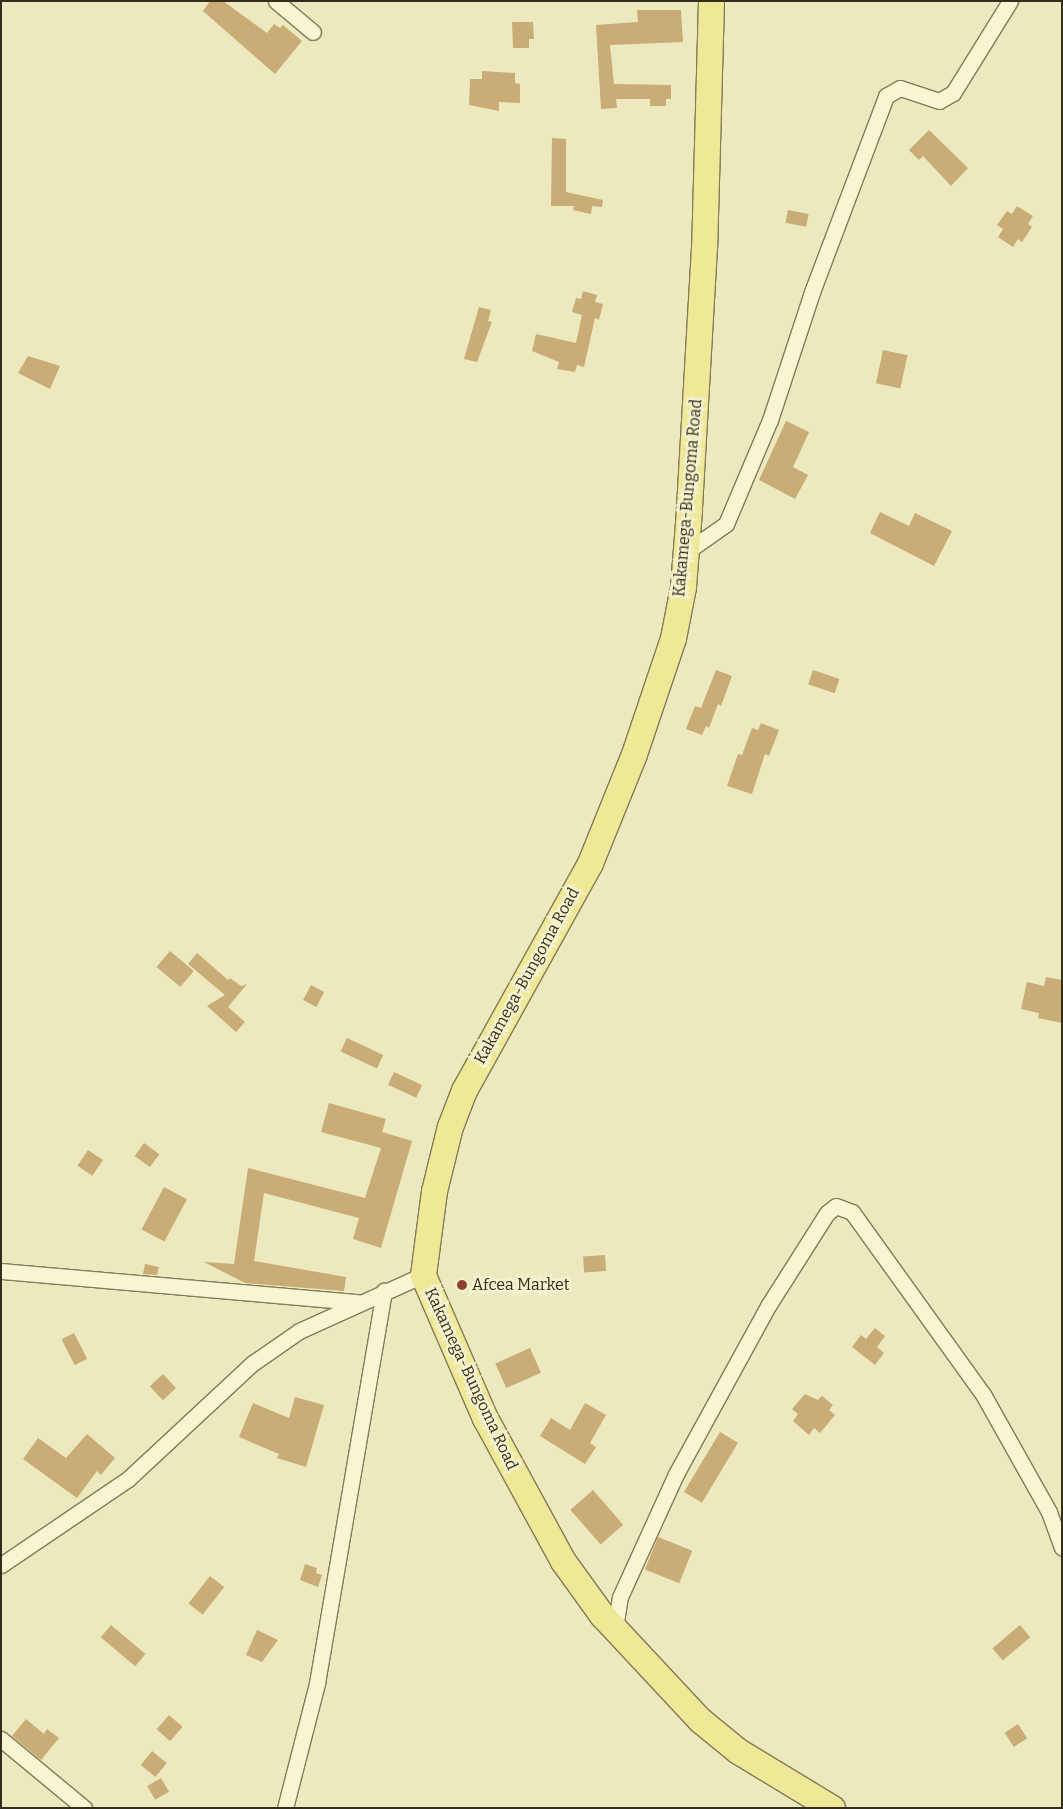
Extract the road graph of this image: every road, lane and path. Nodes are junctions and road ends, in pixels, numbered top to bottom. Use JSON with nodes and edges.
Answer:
{"nodes":[{"id":1,"x":276,"y":1,"type":"edge"},
{"id":2,"x":711,"y":1,"type":"edge"},
{"id":3,"x":1010,"y":1,"type":"edge"},
{"id":4,"x":312,"y":32,"type":"dead end"},
{"id":5,"x":686,"y":552,"type":"junction"},
{"id":6,"x":1,"y":1271,"type":"edge"},
{"id":7,"x":423,"y":1275,"type":"junction"},
{"id":8,"x":384,"y":1291,"type":"junction"},
{"id":9,"x":358,"y":1302,"type":"junction"},
{"id":10,"x":1062,"y":1548,"type":"edge"},
{"id":11,"x":1,"y":1565,"type":"edge"},
{"id":12,"x":615,"y":1628,"type":"junction"},
{"id":13,"x":1,"y":1739,"type":"edge"},
{"id":14,"x":84,"y":1808,"type":"edge"},
{"id":15,"x":285,"y":1808,"type":"edge"},
{"id":16,"x":832,"y":1808,"type":"edge"}],
"edges":[{"from":1,"to":4,"type":"street"},
{"from":2,"to":5,"type":"main road","name":"Kakamega-Bungoma Road"},
{"from":3,"to":5,"type":"street"},
{"from":5,"to":7,"type":"main road","name":"Kakamega-Bungoma Road"},
{"from":6,"to":9,"type":"street"},
{"from":7,"to":8,"type":"street"},
{"from":7,"to":12,"type":"main road","name":"Kakamega-Bungoma Road"},
{"from":8,"to":9,"type":"street"},
{"from":8,"to":15,"type":"street"},
{"from":9,"to":11,"type":"street"},
{"from":10,"to":12,"type":"street"},
{"from":12,"to":16,"type":"main road","name":"Kakamega-Bungoma Road"},
{"from":13,"to":14,"type":"street"}]}
